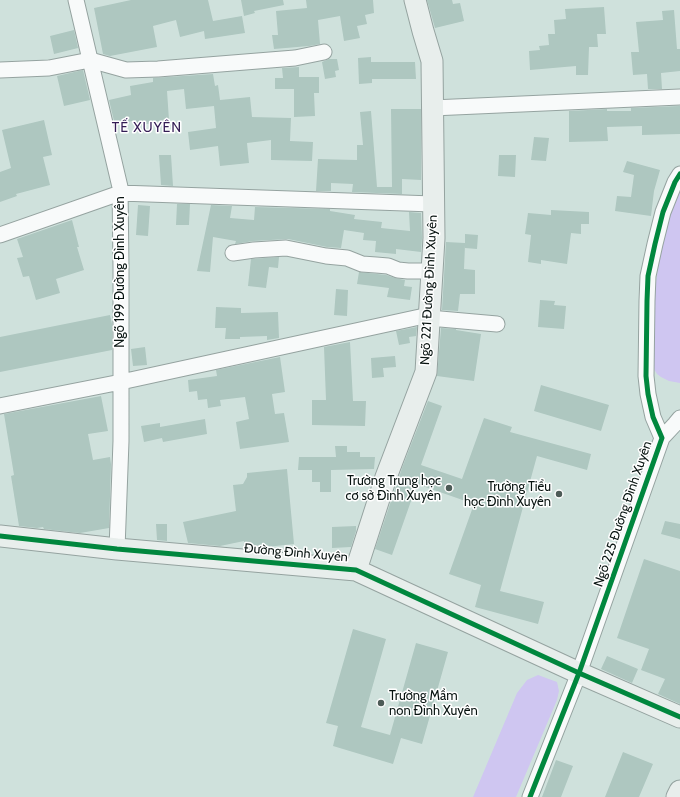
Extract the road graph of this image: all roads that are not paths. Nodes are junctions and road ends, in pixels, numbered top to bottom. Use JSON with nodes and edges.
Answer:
{"nodes":[{"id":1,"x":76,"y":0,"type":"edge"},
{"id":2,"x":415,"y":0,"type":"edge"},
{"id":3,"x":324,"y":52,"type":"dead end"},
{"id":4,"x":90,"y":60,"type":"junction"},
{"id":5,"x":0,"y":70,"type":"edge"},
{"id":6,"x":680,"y":97,"type":"edge"},
{"id":7,"x":432,"y":108,"type":"junction"},
{"id":8,"x":680,"y":174,"type":"edge"},
{"id":9,"x":120,"y":193,"type":"junction"},
{"id":10,"x":433,"y":204,"type":"junction"},
{"id":11,"x":0,"y":235,"type":"edge"},
{"id":12,"x":233,"y":253,"type":"dead end"},
{"id":13,"x":432,"y":271,"type":"junction"},
{"id":14,"x":429,"y":316,"type":"junction"},
{"id":15,"x":497,"y":324,"type":"dead end"},
{"id":16,"x":121,"y":382,"type":"junction"},
{"id":17,"x":0,"y":406,"type":"edge"},
{"id":18,"x":680,"y":418,"type":"edge"},
{"id":19,"x":662,"y":438,"type":"junction"},
{"id":20,"x":0,"y":536,"type":"edge"},
{"id":21,"x":117,"y":549,"type":"junction"},
{"id":22,"x":356,"y":570,"type":"junction"},
{"id":23,"x":579,"y":674,"type":"junction"},
{"id":24,"x":680,"y":717,"type":"edge"},
{"id":25,"x":680,"y":791,"type":"edge"},
{"id":26,"x":530,"y":797,"type":"edge"},
{"id":27,"x":677,"y":797,"type":"edge"}],
"edges":[{"from":1,"to":4,"type":"street","name":"Ngõ 199 Đường Đình Xuyên"},
{"from":2,"to":7,"type":"street","name":"Ngõ 221 Đường Đình Xuyên"},
{"from":3,"to":4,"type":"street"},
{"from":4,"to":5,"type":"street"},
{"from":4,"to":9,"type":"street","name":"Ngõ 199 Đường Đình Xuyên"},
{"from":6,"to":7,"type":"street"},
{"from":7,"to":10,"type":"street","name":"Ngõ 221 Đường Đình Xuyên"},
{"from":8,"to":19,"type":"street","name":"Ngõ 225 Đường Đình Xuyên"},
{"from":9,"to":10,"type":"street"},
{"from":9,"to":11,"type":"street"},
{"from":9,"to":16,"type":"street","name":"Ngõ 199 Đường Đình Xuyên"},
{"from":10,"to":13,"type":"street","name":"Ngõ 221 Đường Đình Xuyên"},
{"from":12,"to":13,"type":"street"},
{"from":13,"to":14,"type":"street","name":"Ngõ 221 Đường Đình Xuyên"},
{"from":14,"to":15,"type":"street"},
{"from":14,"to":16,"type":"street"},
{"from":14,"to":22,"type":"street","name":"Ngõ 221 Đường Đình Xuyên"},
{"from":16,"to":17,"type":"street"},
{"from":16,"to":21,"type":"street","name":"Ngõ 199 Đường Đình Xuyên"},
{"from":18,"to":19,"type":"street"},
{"from":19,"to":23,"type":"street","name":"Ngõ 225 Đường Đình Xuyên"},
{"from":20,"to":21,"type":"street","name":"Đường Đình Xuyên"},
{"from":21,"to":22,"type":"street","name":"Đường Đình Xuyên"},
{"from":22,"to":23,"type":"street","name":"Đường Đình Xuyên"},
{"from":23,"to":24,"type":"street","name":"Đường Đình Xuyên"},
{"from":23,"to":26,"type":"street","name":"Ngõ 225 Đường Đình Xuyên"},
{"from":25,"to":27,"type":"street"}]}
